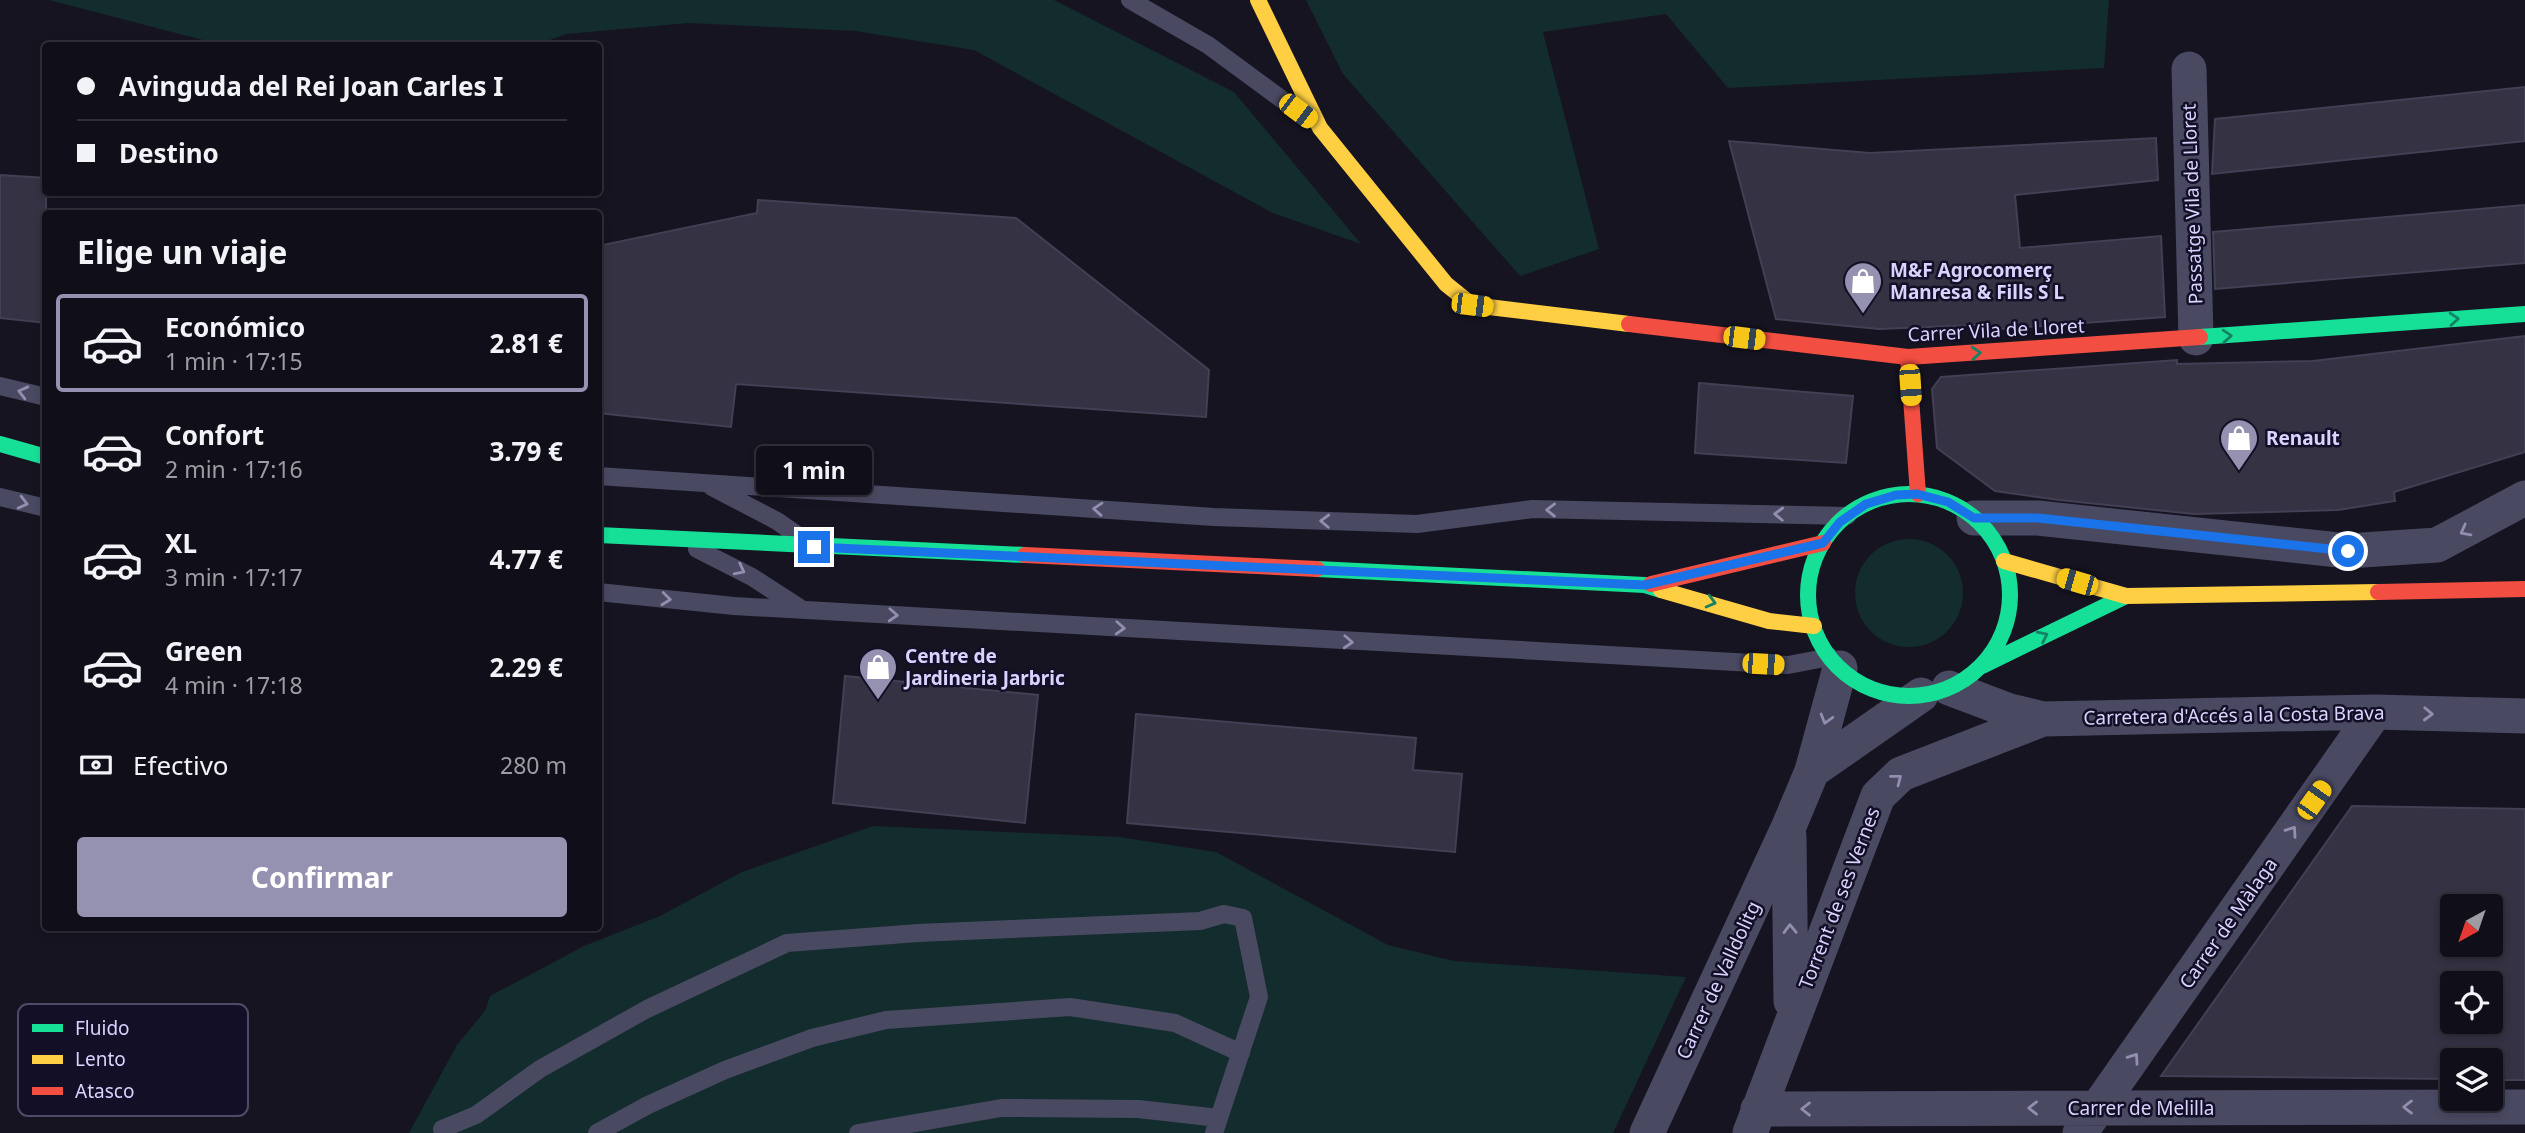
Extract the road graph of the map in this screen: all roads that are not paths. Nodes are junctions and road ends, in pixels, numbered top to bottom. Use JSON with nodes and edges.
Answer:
{"nodes":[{"id":1,"x":1130,"y":0,"type":"edge"},
{"id":2,"x":1258,"y":0,"type":"edge"},
{"id":3,"x":2189,"y":69,"type":"dead end"},
{"id":4,"x":1320,"y":128,"type":"junction"},
{"id":5,"x":2525,"y":314,"type":"edge"},
{"id":6,"x":2196,"y":338,"type":"junction"},
{"id":7,"x":1908,"y":357,"type":"junction"},
{"id":8,"x":0,"y":386,"type":"edge"},
{"id":9,"x":42,"y":396,"type":"edge"},
{"id":10,"x":0,"y":444,"type":"edge"},
{"id":11,"x":42,"y":456,"type":"edge"},
{"id":12,"x":602,"y":476,"type":"edge"},
{"id":13,"x":705,"y":484,"type":"junction"},
{"id":14,"x":1917,"y":494,"type":"junction"},
{"id":15,"x":0,"y":497,"type":"edge"},
{"id":16,"x":2525,"y":498,"type":"edge"},
{"id":17,"x":42,"y":507,"type":"edge"},
{"id":18,"x":1847,"y":516,"type":"junction"},
{"id":19,"x":1974,"y":518,"type":"junction"},
{"id":20,"x":602,"y":534,"type":"edge"},
{"id":21,"x":679,"y":540,"type":"junction"},
{"id":22,"x":1823,"y":543,"type":"junction"},
{"id":23,"x":814,"y":547,"type":"junction"},
{"id":24,"x":2004,"y":561,"type":"junction"},
{"id":25,"x":1645,"y":585,"type":"junction"},
{"id":26,"x":2525,"y":589,"type":"edge"},
{"id":27,"x":602,"y":592,"type":"edge"},
{"id":28,"x":2126,"y":596,"type":"junction"},
{"id":29,"x":803,"y":610,"type":"junction"},
{"id":30,"x":1814,"y":626,"type":"junction"},
{"id":31,"x":1835,"y":662,"type":"junction"},
{"id":32,"x":1982,"y":666,"type":"junction"},
{"id":33,"x":1935,"y":692,"type":"junction"},
{"id":34,"x":2375,"y":712,"type":"junction"},
{"id":35,"x":2525,"y":716,"type":"edge"},
{"id":36,"x":2043,"y":719,"type":"junction"},
{"id":37,"x":1812,"y":771,"type":"junction"},
{"id":38,"x":1789,"y":826,"type":"junction"},
{"id":39,"x":1791,"y":1022,"type":"junction"},
{"id":40,"x":1241,"y":1053,"type":"junction"},
{"id":41,"x":2525,"y":1107,"type":"edge"},
{"id":42,"x":2089,"y":1120,"type":"edge"},
{"id":43,"x":1754,"y":1121,"type":"edge"},
{"id":44,"x":1216,"y":1125,"type":"edge"},
{"id":45,"x":444,"y":1133,"type":"edge"},
{"id":46,"x":597,"y":1133,"type":"edge"},
{"id":47,"x":858,"y":1133,"type":"edge"},
{"id":48,"x":1647,"y":1133,"type":"edge"}],
"edges":[{"from":1,"to":4,"type":"lane"},
{"from":2,"to":4,"type":"main road"},
{"from":3,"to":6,"type":"street","name":"Passatge Vila de Lloret"},
{"from":4,"to":7,"type":"main road","name":"Carrer Vila de Lloret"},
{"from":6,"to":5,"type":"main road","name":"Carrer Vila de Lloret","one_way":true},
{"from":7,"to":6,"type":"main road","name":"Carrer Vila de Lloret","one_way":true},
{"from":7,"to":14,"type":"main road"},
{"from":9,"to":8,"type":"lane","one_way":true},
{"from":10,"to":11,"type":"main road"},
{"from":12,"to":13,"type":"lane"},
{"from":18,"to":13,"type":"lane","one_way":true},
{"from":13,"to":23,"type":"lane"},
{"from":14,"to":18,"type":"main road"},
{"from":14,"to":19,"type":"main road"},
{"from":15,"to":17,"type":"lane","one_way":true},
{"from":16,"to":19,"type":"street","one_way":true},
{"from":18,"to":22,"type":"main road"},
{"from":19,"to":24,"type":"main road"},
{"from":20,"to":21,"type":"main road"},
{"from":21,"to":23,"type":"main road"},
{"from":21,"to":29,"type":"lane","one_way":true},
{"from":22,"to":25,"type":"main road"},
{"from":22,"to":30,"type":"main road"},
{"from":23,"to":25,"type":"main road"},
{"from":24,"to":28,"type":"main road"},
{"from":24,"to":32,"type":"main road"},
{"from":25,"to":30,"type":"main road","one_way":true},
{"from":26,"to":28,"type":"main road"},
{"from":27,"to":29,"type":"lane","one_way":true},
{"from":32,"to":28,"type":"main road","one_way":true},
{"from":29,"to":31,"type":"lane","one_way":true},
{"from":30,"to":31,"type":"main road"},
{"from":31,"to":33,"type":"main road"},
{"from":31,"to":37,"type":"street","name":"Carrer de Valldolitg","one_way":true},
{"from":32,"to":33,"type":"main road"},
{"from":33,"to":36,"type":"street","name":"Carretera d'Accés a la Costa Brava"},
{"from":33,"to":37,"type":"street"},
{"from":34,"to":35,"type":"street","name":"Carretera d'Accés a la Costa Brava","one_way":true},
{"from":34,"to":36,"type":"street","name":"Carretera d'Accés a la Costa Brava"},
{"from":42,"to":34,"type":"street","name":"Carrer de Màlaga","one_way":true},
{"from":39,"to":36,"type":"street","name":"Torrent de ses Vernes","one_way":true},
{"from":37,"to":38,"type":"street","name":"Carrer de Valldolitg"},
{"from":39,"to":38,"type":"street","name":"Carrer de Valldolitg","one_way":true},
{"from":38,"to":48,"type":"street","name":"Carrer de Valldolitg"},
{"from":39,"to":43,"type":"street","name":"Torrent de ses Vernes"},
{"from":40,"to":44,"type":"lane"},
{"from":40,"to":45,"type":"lane"},
{"from":40,"to":46,"type":"lane"},
{"from":41,"to":42,"type":"street","name":"Carrer de Melilla","one_way":true},
{"from":42,"to":43,"type":"street","name":"Carrer de Melilla","one_way":true},
{"from":44,"to":47,"type":"lane"}]}
